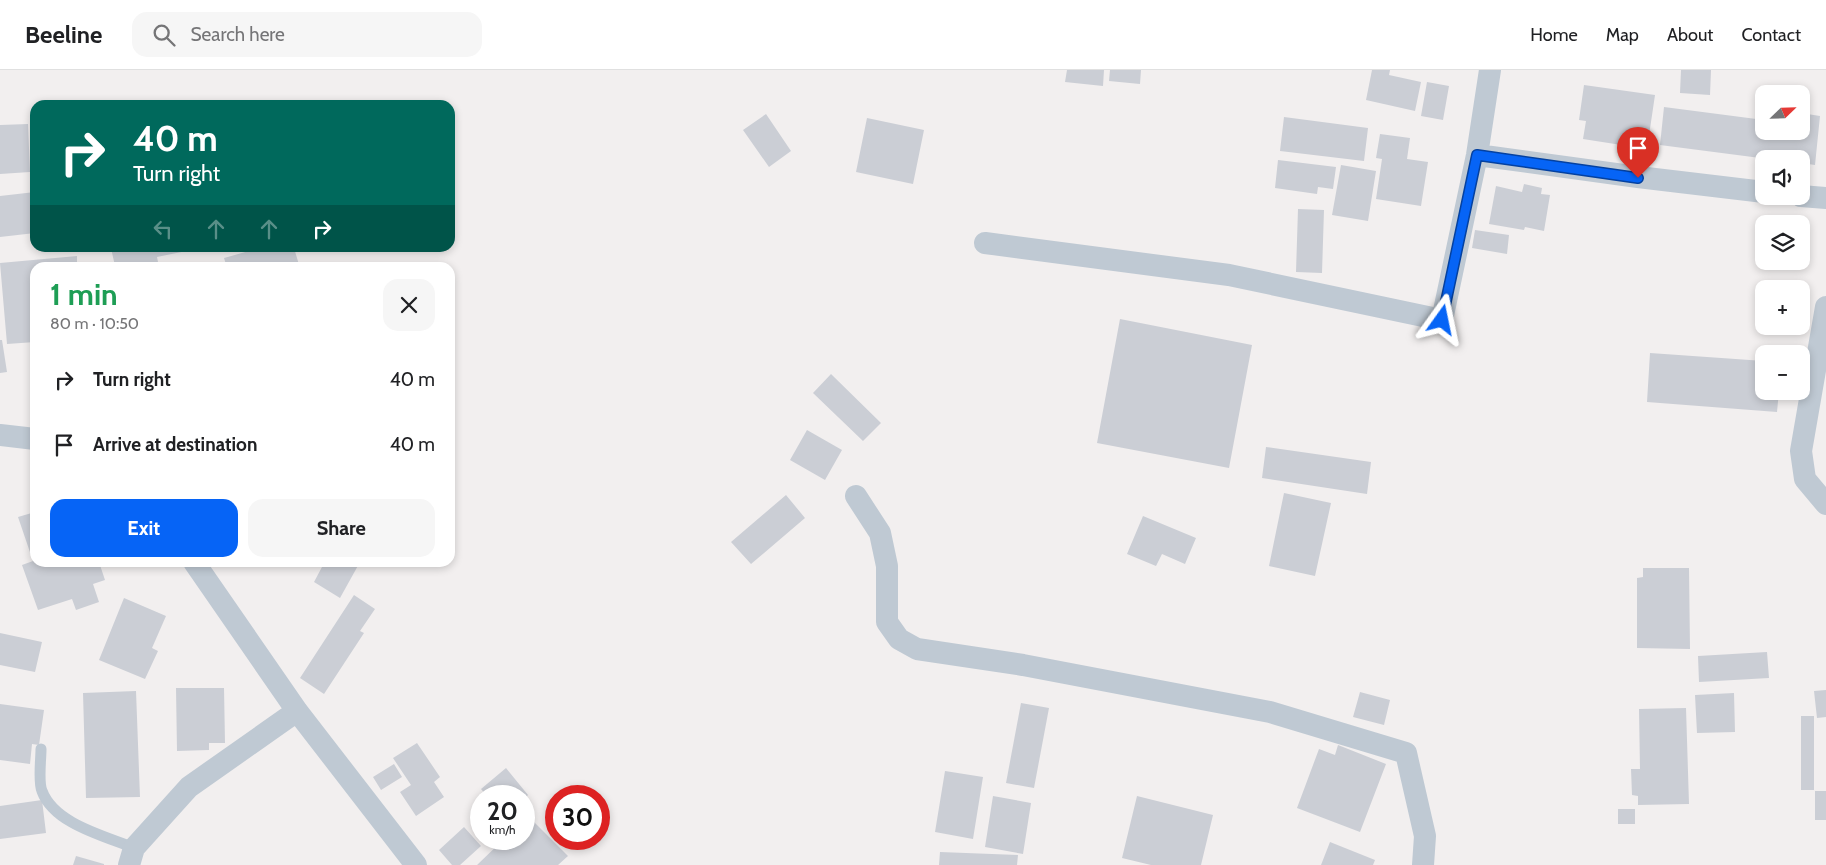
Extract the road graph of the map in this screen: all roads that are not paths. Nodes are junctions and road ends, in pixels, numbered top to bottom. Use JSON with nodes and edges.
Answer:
{"nodes":[{"id":1,"x":1490,"y":70,"type":"edge"},
{"id":2,"x":1477,"y":155,"type":"junction"},
{"id":3,"x":1755,"y":191,"type":"edge"},
{"id":4,"x":1810,"y":197,"type":"edge"},
{"id":5,"x":1826,"y":198,"type":"edge"},
{"id":6,"x":985,"y":243,"type":"dead end"},
{"id":7,"x":1826,"y":307,"type":"edge"},
{"id":8,"x":0,"y":435,"type":"edge"},
{"id":9,"x":30,"y":438,"type":"edge"},
{"id":10,"x":856,"y":496,"type":"dead end"},
{"id":11,"x":1826,"y":504,"type":"edge"},
{"id":12,"x":197,"y":567,"type":"edge"},
{"id":13,"x":297,"y":711,"type":"junction"},
{"id":14,"x":41,"y":749,"type":"dead end"},
{"id":15,"x":132,"y":856,"type":"edge"},
{"id":16,"x":416,"y":865,"type":"edge"},
{"id":17,"x":1423,"y":865,"type":"edge"}],
"edges":[{"from":1,"to":2,"type":"street"},
{"from":2,"to":3,"type":"street"},
{"from":2,"to":6,"type":"street"},
{"from":4,"to":5,"type":"street"},
{"from":7,"to":11,"type":"street"},
{"from":8,"to":9,"type":"street"},
{"from":10,"to":17,"type":"street"},
{"from":12,"to":13,"type":"street"},
{"from":13,"to":15,"type":"street"},
{"from":13,"to":16,"type":"street"},
{"from":14,"to":15,"type":"lane"}]}
